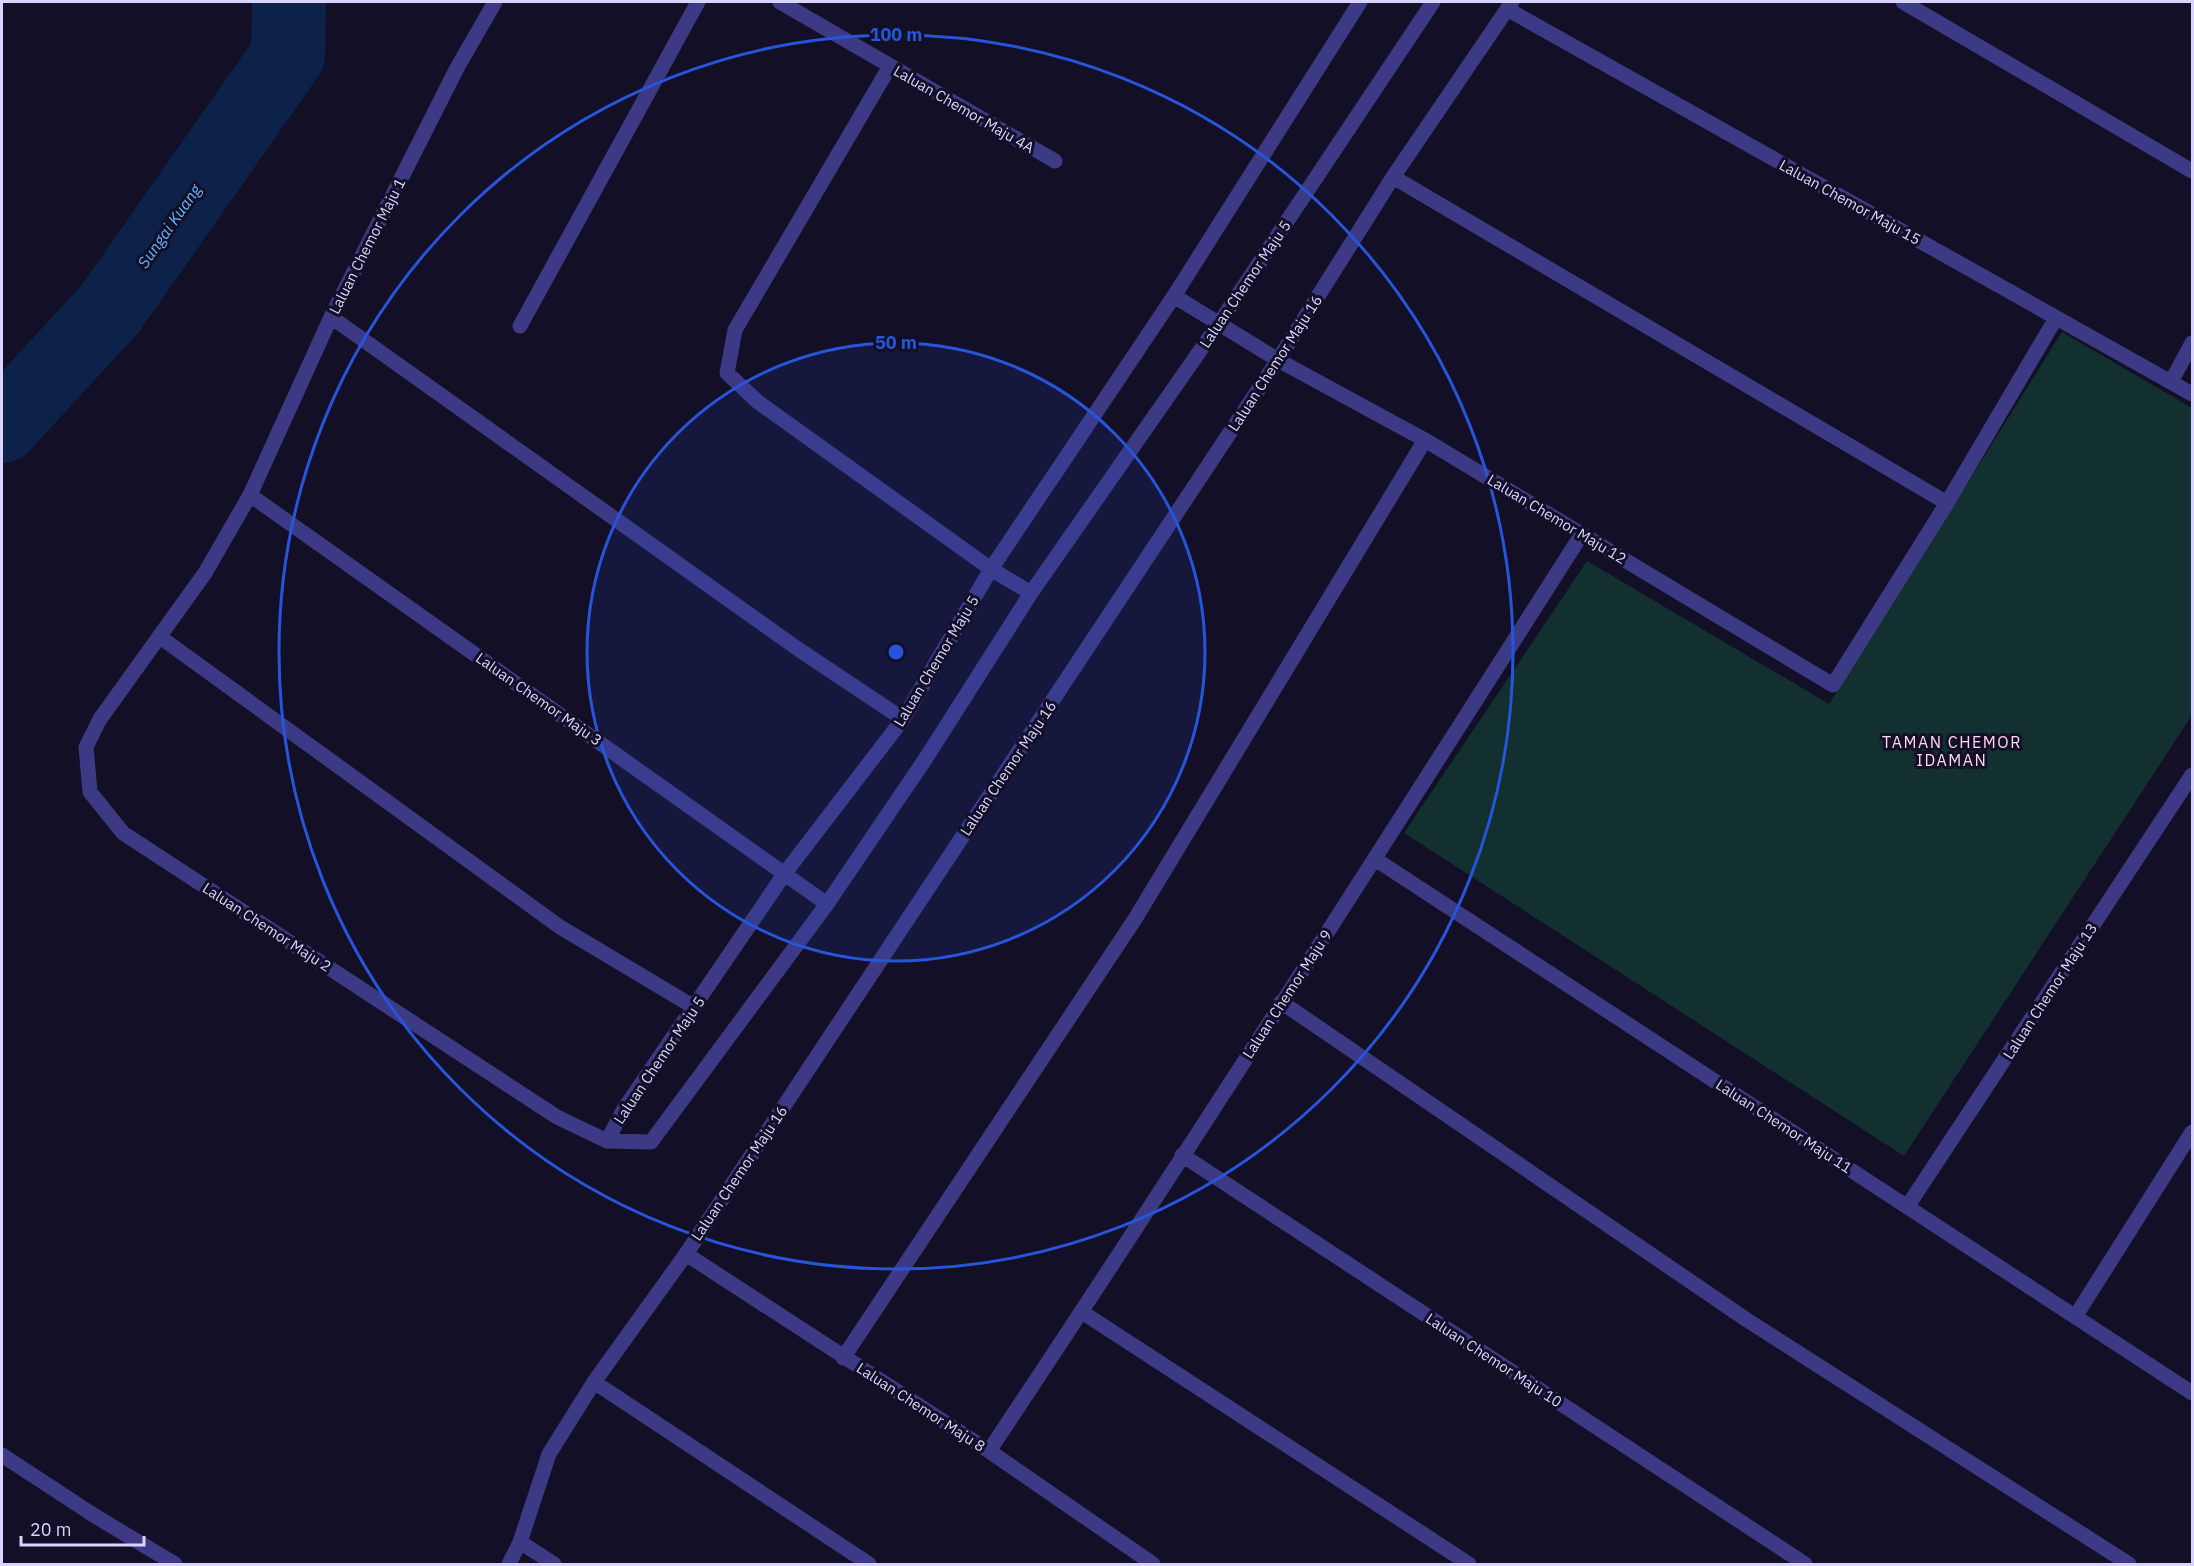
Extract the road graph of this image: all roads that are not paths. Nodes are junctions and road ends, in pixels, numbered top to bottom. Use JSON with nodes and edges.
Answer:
{"nodes":[{"id":1,"x":495,"y":2,"type":"edge"},
{"id":2,"x":698,"y":2,"type":"edge"},
{"id":3,"x":780,"y":2,"type":"edge"},
{"id":4,"x":1360,"y":2,"type":"edge"},
{"id":5,"x":1433,"y":2,"type":"edge"},
{"id":6,"x":1903,"y":2,"type":"edge"},
{"id":7,"x":1510,"y":5,"type":"edge"},
{"id":8,"x":890,"y":66,"type":"junction"},
{"id":9,"x":1055,"y":161,"type":"dead end"},
{"id":10,"x":2193,"y":171,"type":"edge"},
{"id":11,"x":1394,"y":177,"type":"junction"},
{"id":12,"x":1174,"y":296,"type":"junction"},
{"id":13,"x":331,"y":317,"type":"junction"},
{"id":14,"x":2056,"y":318,"type":"junction"},
{"id":15,"x":1218,"y":325,"type":"junction"},
{"id":16,"x":520,"y":326,"type":"dead end"},
{"id":17,"x":2193,"y":343,"type":"edge"},
{"id":18,"x":1278,"y":360,"type":"junction"},
{"id":19,"x":2171,"y":381,"type":"junction"},
{"id":20,"x":2193,"y":394,"type":"edge"},
{"id":21,"x":1425,"y":440,"type":"junction"},
{"id":22,"x":250,"y":495,"type":"junction"},
{"id":23,"x":1947,"y":503,"type":"junction"},
{"id":24,"x":1582,"y":534,"type":"junction"},
{"id":25,"x":991,"y":568,"type":"junction"},
{"id":26,"x":1031,"y":593,"type":"junction"},
{"id":27,"x":160,"y":637,"type":"junction"},
{"id":28,"x":903,"y":719,"type":"junction"},
{"id":29,"x":2193,"y":775,"type":"edge"},
{"id":30,"x":1375,"y":859,"type":"junction"},
{"id":31,"x":785,"y":873,"type":"junction"},
{"id":32,"x":826,"y":904,"type":"junction"},
{"id":33,"x":1281,"y":1002,"type":"junction"},
{"id":34,"x":694,"y":1007,"type":"junction"},
{"id":35,"x":2193,"y":1132,"type":"edge"},
{"id":36,"x":607,"y":1141,"type":"junction"},
{"id":37,"x":1182,"y":1155,"type":"junction"},
{"id":38,"x":1907,"y":1207,"type":"junction"},
{"id":39,"x":686,"y":1254,"type":"junction"},
{"id":40,"x":1082,"y":1312,"type":"junction"},
{"id":41,"x":2076,"y":1317,"type":"junction"},
{"id":42,"x":843,"y":1358,"type":"junction"},
{"id":43,"x":594,"y":1382,"type":"junction"},
{"id":44,"x":2193,"y":1393,"type":"edge"},
{"id":45,"x":990,"y":1451,"type":"junction"},
{"id":46,"x":2,"y":1455,"type":"edge"},
{"id":47,"x":520,"y":1542,"type":"junction"},
{"id":48,"x":176,"y":1564,"type":"edge"},
{"id":49,"x":509,"y":1564,"type":"edge"},
{"id":50,"x":554,"y":1564,"type":"edge"},
{"id":51,"x":869,"y":1564,"type":"edge"},
{"id":52,"x":1153,"y":1564,"type":"edge"},
{"id":53,"x":1469,"y":1564,"type":"edge"},
{"id":54,"x":1805,"y":1564,"type":"edge"},
{"id":55,"x":2129,"y":1564,"type":"edge"}],
"edges":[{"from":1,"to":13,"type":"street","name":"Laluan Chemor Maju 1"},
{"from":2,"to":16,"type":"street"},
{"from":3,"to":8,"type":"street","name":"Laluan Chemor Maju 4A"},
{"from":4,"to":12,"type":"street","name":"Laluan Chemor Maju 5"},
{"from":5,"to":15,"type":"street","name":"Laluan Chemor Maju 5"},
{"from":6,"to":10,"type":"street"},
{"from":7,"to":11,"type":"street","name":"Laluan Chemor Maju 16"},
{"from":7,"to":14,"type":"street","name":"Laluan Chemor Maju 15"},
{"from":8,"to":9,"type":"street","name":"Laluan Chemor Maju 4A"},
{"from":8,"to":25,"type":"street"},
{"from":11,"to":18,"type":"street","name":"Laluan Chemor Maju 16"},
{"from":11,"to":23,"type":"street"},
{"from":12,"to":15,"type":"street","name":"Laluan Chemor Maju 12"},
{"from":12,"to":25,"type":"street","name":"Laluan Chemor Maju 5"},
{"from":13,"to":22,"type":"street","name":"Laluan Chemor Maju 1"},
{"from":13,"to":28,"type":"street"},
{"from":14,"to":19,"type":"street","name":"Laluan Chemor Maju 15"},
{"from":14,"to":23,"type":"street"},
{"from":15,"to":18,"type":"street","name":"Laluan Chemor Maju 12"},
{"from":15,"to":26,"type":"street","name":"Laluan Chemor Maju 5"},
{"from":17,"to":19,"type":"street"},
{"from":18,"to":21,"type":"street","name":"Laluan Chemor Maju 12"},
{"from":18,"to":39,"type":"street","name":"Laluan Chemor Maju 16"},
{"from":19,"to":20,"type":"street","name":"Laluan Chemor Maju 15"},
{"from":21,"to":24,"type":"street","name":"Laluan Chemor Maju 12"},
{"from":21,"to":42,"type":"street"},
{"from":22,"to":27,"type":"street","name":"Laluan Chemor Maju 1"},
{"from":22,"to":31,"type":"street","name":"Laluan Chemor Maju 3"},
{"from":23,"to":24,"type":"street","name":"Laluan Chemor Maju 12"},
{"from":24,"to":30,"type":"street","name":"Laluan Chemor Maju 9"},
{"from":25,"to":26,"type":"street"},
{"from":25,"to":28,"type":"street","name":"Laluan Chemor Maju 5"},
{"from":26,"to":32,"type":"street","name":"Laluan Chemor Maju 5"},
{"from":27,"to":34,"type":"street"},
{"from":27,"to":36,"type":"street","name":"Laluan Chemor Maju 2"},
{"from":28,"to":31,"type":"street","name":"Laluan Chemor Maju 5"},
{"from":29,"to":38,"type":"street","name":"Laluan Chemor Maju 13"},
{"from":30,"to":33,"type":"street","name":"Laluan Chemor Maju 9"},
{"from":30,"to":38,"type":"street","name":"Laluan Chemor Maju 11"},
{"from":31,"to":32,"type":"street","name":"Laluan Chemor Maju 3"},
{"from":31,"to":34,"type":"street","name":"Laluan Chemor Maju 5"},
{"from":32,"to":36,"type":"street","name":"Laluan Chemor Maju 5"},
{"from":33,"to":37,"type":"street","name":"Laluan Chemor Maju 9"},
{"from":33,"to":55,"type":"street"},
{"from":34,"to":36,"type":"street","name":"Laluan Chemor Maju 5"},
{"from":35,"to":41,"type":"street"},
{"from":37,"to":40,"type":"street","name":"Laluan Chemor Maju 9"},
{"from":37,"to":54,"type":"street","name":"Laluan Chemor Maju 10"},
{"from":38,"to":41,"type":"street","name":"Laluan Chemor Maju 11"},
{"from":39,"to":42,"type":"street","name":"Laluan Chemor Maju 8"},
{"from":39,"to":43,"type":"street","name":"Laluan Chemor Maju 16"},
{"from":40,"to":45,"type":"street","name":"Laluan Chemor Maju 9"},
{"from":40,"to":53,"type":"street"},
{"from":41,"to":44,"type":"street","name":"Laluan Chemor Maju 11"},
{"from":42,"to":45,"type":"street","name":"Laluan Chemor Maju 8"},
{"from":43,"to":47,"type":"street","name":"Laluan Chemor Maju 16"},
{"from":43,"to":51,"type":"street"},
{"from":45,"to":52,"type":"street","name":"Laluan Chemor Maju 8"},
{"from":46,"to":48,"type":"street"},
{"from":47,"to":49,"type":"street","name":"Laluan Chemor Maju 16"},
{"from":47,"to":50,"type":"street"}]}
